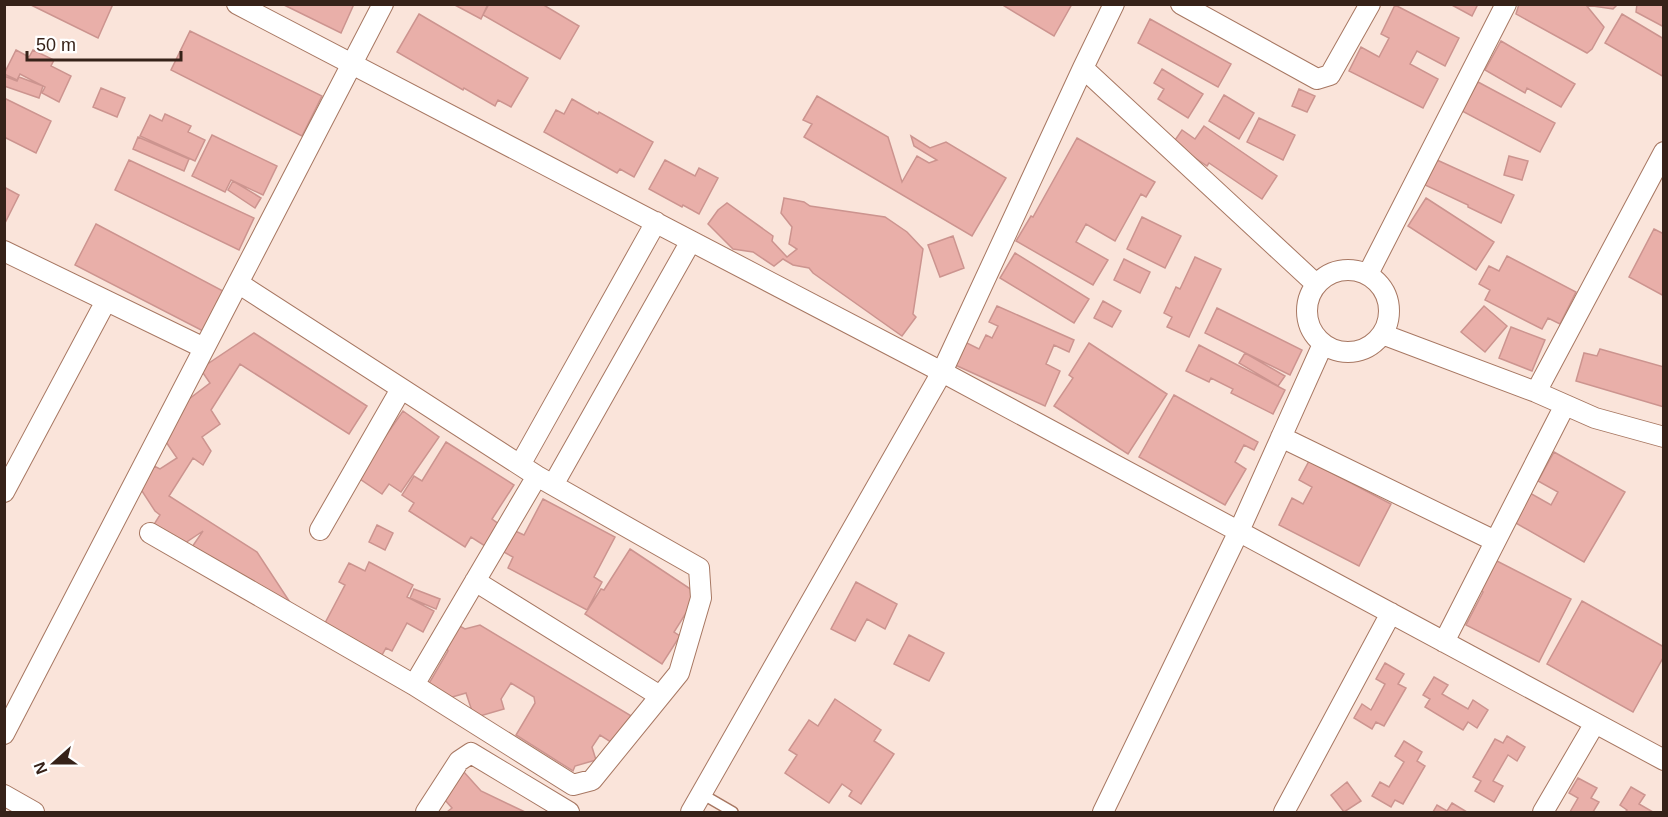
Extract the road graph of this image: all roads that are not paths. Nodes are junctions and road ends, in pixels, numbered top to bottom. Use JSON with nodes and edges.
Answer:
{"nodes":[{"id":1,"x":237,"y":4,"type":"edge"},
{"id":2,"x":382,"y":4,"type":"edge"},
{"id":3,"x":1114,"y":4,"type":"edge"},
{"id":4,"x":1181,"y":4,"type":"edge"},
{"id":5,"x":1370,"y":4,"type":"edge"},
{"id":6,"x":1506,"y":4,"type":"edge"},
{"id":7,"x":352,"y":64,"type":"junction"},
{"id":8,"x":1083,"y":68,"type":"junction"},
{"id":9,"x":1664,"y":152,"type":"edge"},
{"id":10,"x":656,"y":222,"type":"junction"},
{"id":11,"x":691,"y":241,"type":"junction"},
{"id":12,"x":4,"y":251,"type":"edge"},
{"id":13,"x":1368,"y":274,"type":"junction"},
{"id":14,"x":238,"y":283,"type":"junction"},
{"id":15,"x":1316,"y":284,"type":"junction"},
{"id":16,"x":106,"y":300,"type":"junction"},
{"id":17,"x":1382,"y":333,"type":"junction"},
{"id":18,"x":1323,"y":344,"type":"junction"},
{"id":19,"x":204,"y":348,"type":"junction"},
{"id":20,"x":942,"y":372,"type":"junction"},
{"id":21,"x":401,"y":389,"type":"junction"},
{"id":22,"x":1536,"y":392,"type":"junction"},
{"id":23,"x":1565,"y":405,"type":"junction"},
{"id":24,"x":1281,"y":437,"type":"junction"},
{"id":25,"x":1664,"y":437,"type":"edge"},
{"id":26,"x":520,"y":465,"type":"junction"},
{"id":27,"x":545,"y":480,"type":"junction"},
{"id":28,"x":4,"y":492,"type":"edge"},
{"id":29,"x":320,"y":530,"type":"dead end"},
{"id":30,"x":1239,"y":531,"type":"junction"},
{"id":31,"x":150,"y":533,"type":"dead end"},
{"id":32,"x":1495,"y":542,"type":"junction"},
{"id":33,"x":476,"y":580,"type":"junction"},
{"id":34,"x":1392,"y":613,"type":"junction"},
{"id":35,"x":1444,"y":642,"type":"junction"},
{"id":36,"x":414,"y":685,"type":"junction"},
{"id":37,"x":660,"y":696,"type":"junction"},
{"id":38,"x":1594,"y":723,"type":"junction"},
{"id":39,"x":4,"y":734,"type":"edge"},
{"id":40,"x":1664,"y":760,"type":"edge"},
{"id":41,"x":702,"y":794,"type":"junction"},
{"id":42,"x":4,"y":795,"type":"edge"},
{"id":43,"x":556,"y":809,"type":"edge"},
{"id":44,"x":34,"y":813,"type":"edge"},
{"id":45,"x":426,"y":813,"type":"edge"},
{"id":46,"x":691,"y":813,"type":"edge"},
{"id":47,"x":733,"y":813,"type":"edge"},
{"id":48,"x":1103,"y":813,"type":"edge"},
{"id":49,"x":1284,"y":813,"type":"edge"},
{"id":50,"x":1543,"y":813,"type":"edge"}],
"edges":[{"from":1,"to":7,"type":"street"},
{"from":2,"to":7,"type":"street"},
{"from":3,"to":8,"type":"street"},
{"from":4,"to":5,"type":"street"},
{"from":6,"to":13,"type":"street"},
{"from":7,"to":10,"type":"street"},
{"from":7,"to":14,"type":"street"},
{"from":8,"to":15,"type":"street"},
{"from":8,"to":20,"type":"street"},
{"from":9,"to":22,"type":"street"},
{"from":10,"to":11,"type":"street"},
{"from":10,"to":26,"type":"street"},
{"from":11,"to":20,"type":"street"},
{"from":11,"to":27,"type":"street"},
{"from":12,"to":16,"type":"street"},
{"from":13,"to":15,"type":"street"},
{"from":13,"to":17,"type":"street"},
{"from":14,"to":19,"type":"street"},
{"from":14,"to":21,"type":"street"},
{"from":15,"to":18,"type":"street"},
{"from":16,"to":19,"type":"street"},
{"from":16,"to":28,"type":"street"},
{"from":17,"to":18,"type":"street"},
{"from":17,"to":22,"type":"street"},
{"from":18,"to":24,"type":"street"},
{"from":19,"to":39,"type":"street"},
{"from":20,"to":30,"type":"street"},
{"from":20,"to":41,"type":"street"},
{"from":21,"to":26,"type":"street"},
{"from":21,"to":29,"type":"street"},
{"from":22,"to":23,"type":"street"},
{"from":23,"to":25,"type":"street"},
{"from":23,"to":32,"type":"street"},
{"from":24,"to":30,"type":"street"},
{"from":24,"to":32,"type":"street"},
{"from":26,"to":27,"type":"street"},
{"from":27,"to":33,"type":"street"},
{"from":27,"to":37,"type":"street"},
{"from":30,"to":34,"type":"street"},
{"from":30,"to":48,"type":"street"},
{"from":31,"to":36,"type":"street"},
{"from":32,"to":35,"type":"street"},
{"from":33,"to":36,"type":"street"},
{"from":33,"to":37,"type":"street"},
{"from":34,"to":35,"type":"street"},
{"from":34,"to":49,"type":"street"},
{"from":35,"to":38,"type":"street"},
{"from":36,"to":37,"type":"street"},
{"from":38,"to":40,"type":"street"},
{"from":38,"to":50,"type":"street"},
{"from":41,"to":46,"type":"street"},
{"from":41,"to":47,"type":"lane"},
{"from":42,"to":44,"type":"street"},
{"from":43,"to":45,"type":"street"}]}
